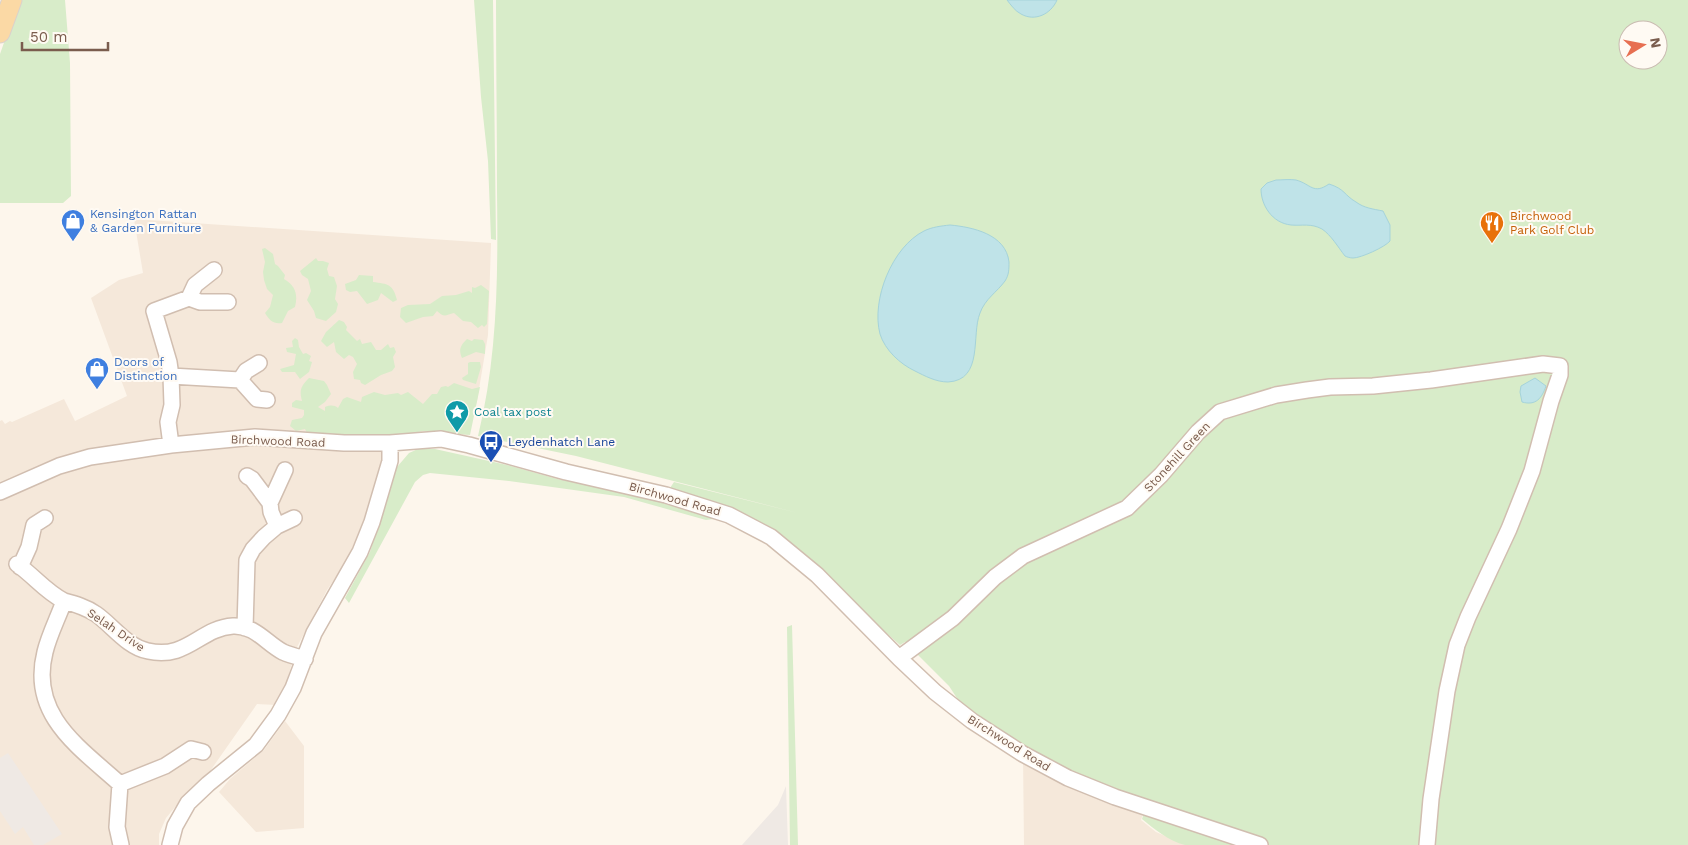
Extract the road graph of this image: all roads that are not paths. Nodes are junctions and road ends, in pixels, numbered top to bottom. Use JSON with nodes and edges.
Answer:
{"nodes":[{"id":1,"x":12,"y":0,"type":"edge"},
{"id":2,"x":0,"y":33,"type":"edge"},
{"id":3,"x":214,"y":270,"type":"dead end"},
{"id":4,"x":189,"y":298,"type":"junction"},
{"id":5,"x":228,"y":302,"type":"dead end"},
{"id":6,"x":259,"y":363,"type":"dead end"},
{"id":7,"x":170,"y":376,"type":"junction"},
{"id":8,"x":240,"y":380,"type":"junction"},
{"id":9,"x":267,"y":400,"type":"dead end"},
{"id":10,"x":390,"y":443,"type":"junction"},
{"id":11,"x":170,"y":444,"type":"junction"},
{"id":12,"x":285,"y":470,"type":"dead end"},
{"id":13,"x":246,"y":476,"type":"dead end"},
{"id":14,"x":0,"y":492,"type":"edge"},
{"id":15,"x":270,"y":503,"type":"junction"},
{"id":16,"x":45,"y":518,"type":"dead end"},
{"id":17,"x":294,"y":518,"type":"dead end"},
{"id":18,"x":277,"y":526,"type":"junction"},
{"id":19,"x":64,"y":601,"type":"junction"},
{"id":20,"x":245,"y":628,"type":"junction"},
{"id":21,"x":899,"y":658,"type":"junction"},
{"id":22,"x":305,"y":659,"type":"junction"},
{"id":23,"x":194,"y":745,"type":"dead end"},
{"id":24,"x":120,"y":784,"type":"junction"},
{"id":25,"x":121,"y":845,"type":"edge"},
{"id":26,"x":170,"y":845,"type":"edge"},
{"id":27,"x":1260,"y":845,"type":"edge"},
{"id":28,"x":1427,"y":845,"type":"edge"}],
"edges":[{"from":1,"to":2,"type":"main road"},
{"from":3,"to":4,"type":"street"},
{"from":4,"to":5,"type":"street"},
{"from":4,"to":7,"type":"street"},
{"from":6,"to":8,"type":"street"},
{"from":7,"to":8,"type":"street"},
{"from":7,"to":11,"type":"street"},
{"from":8,"to":9,"type":"street"},
{"from":10,"to":11,"type":"street","name":"Birchwood Road"},
{"from":10,"to":21,"type":"street","name":"Birchwood Road"},
{"from":10,"to":22,"type":"street"},
{"from":11,"to":14,"type":"street","name":"Birchwood Road"},
{"from":12,"to":15,"type":"street"},
{"from":13,"to":15,"type":"street"},
{"from":15,"to":18,"type":"street"},
{"from":16,"to":19,"type":"street","name":"Selah Drive"},
{"from":17,"to":18,"type":"street"},
{"from":18,"to":20,"type":"street"},
{"from":19,"to":20,"type":"street","name":"Selah Drive"},
{"from":19,"to":24,"type":"street"},
{"from":20,"to":22,"type":"street"},
{"from":21,"to":27,"type":"street","name":"Birchwood Road"},
{"from":21,"to":28,"type":"street","name":"Stonehill Green"},
{"from":22,"to":26,"type":"street"},
{"from":23,"to":24,"type":"street"},
{"from":24,"to":25,"type":"street"}]}
